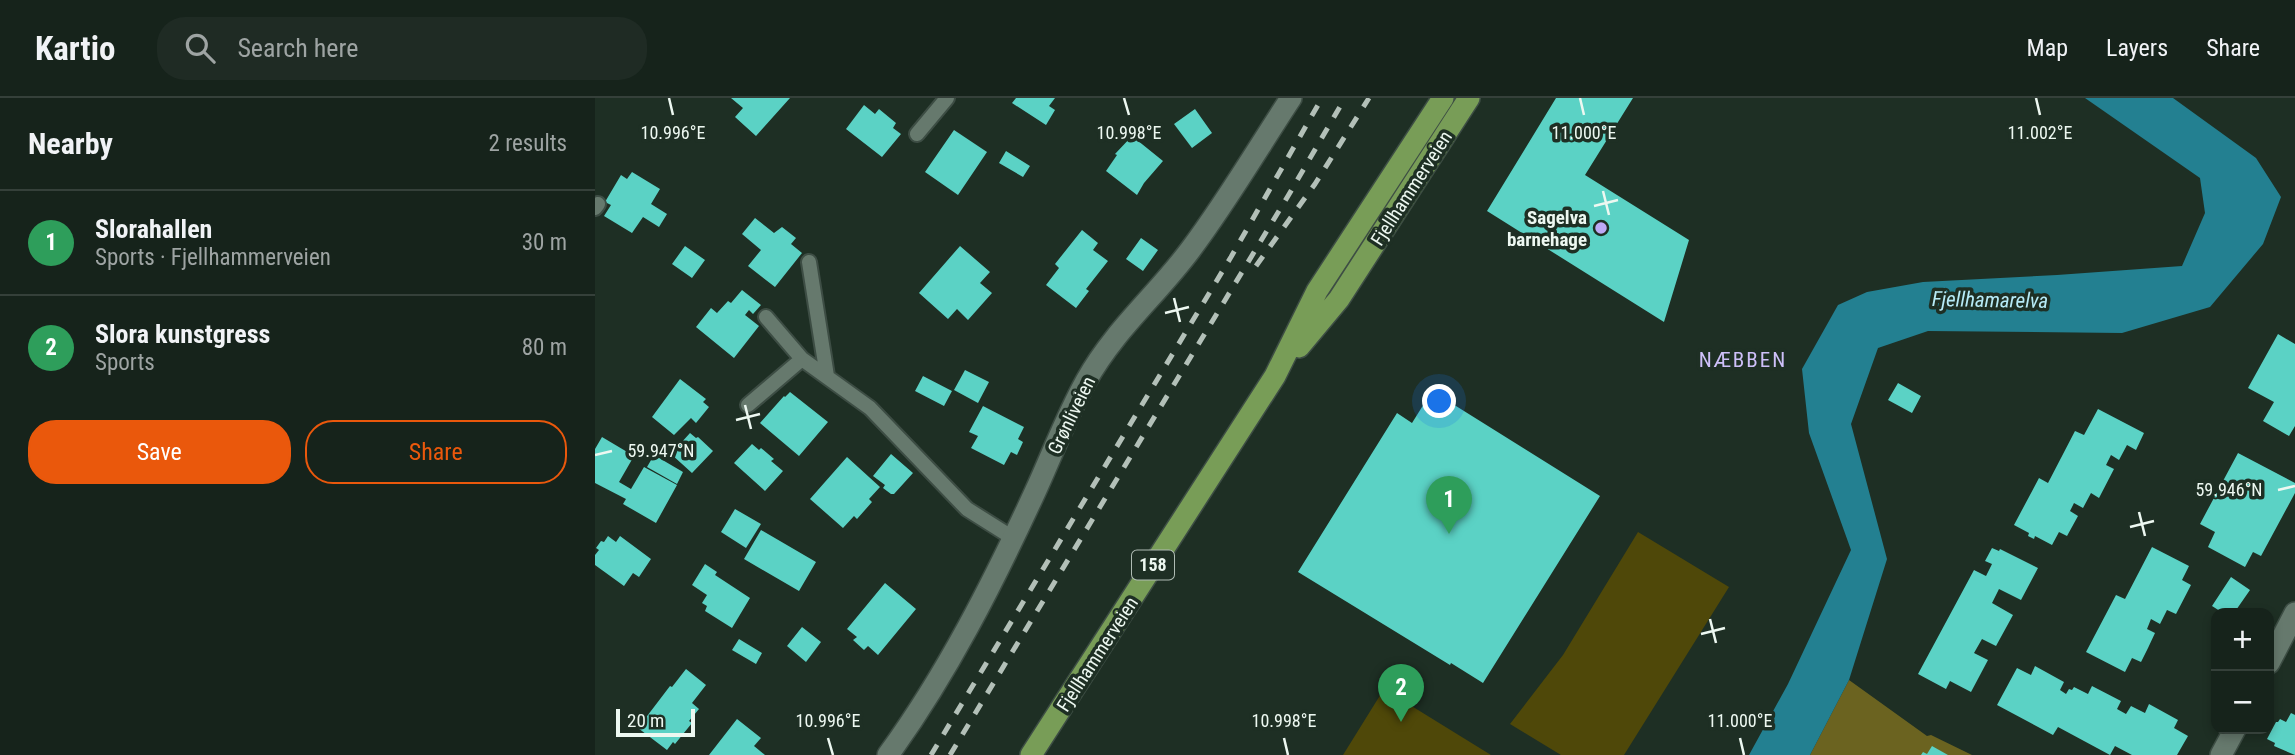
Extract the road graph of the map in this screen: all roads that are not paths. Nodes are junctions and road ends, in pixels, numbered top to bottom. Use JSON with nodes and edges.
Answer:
{"nodes":[{"id":1,"x":947,"y":98,"type":"edge"},
{"id":2,"x":1290,"y":98,"type":"edge"},
{"id":3,"x":1443,"y":98,"type":"edge"},
{"id":4,"x":1469,"y":98,"type":"edge"},
{"id":5,"x":917,"y":134,"type":"dead end"},
{"id":6,"x":809,"y":262,"type":"dead end"},
{"id":7,"x":766,"y":317,"type":"dead end"},
{"id":8,"x":802,"y":359,"type":"junction"},
{"id":9,"x":827,"y":376,"type":"junction"},
{"id":10,"x":1275,"y":376,"type":"junction"},
{"id":11,"x":748,"y":405,"type":"dead end"},
{"id":12,"x":1013,"y":538,"type":"junction"},
{"id":13,"x":2295,"y":613,"type":"edge"},
{"id":14,"x":2274,"y":653,"type":"edge"},
{"id":15,"x":2232,"y":734,"type":"edge"},
{"id":16,"x":887,"y":755,"type":"edge"},
{"id":17,"x":1031,"y":755,"type":"edge"},
{"id":18,"x":2221,"y":755,"type":"edge"}],
"edges":[{"from":1,"to":5,"type":"lane"},
{"from":2,"to":12,"type":"street","name":"Grønliveien"},
{"from":3,"to":10,"type":"main road","name":"Fjellhammerveien","number":"158"},
{"from":4,"to":10,"type":"main road","name":"Fjellhammerveien","number":"158"},
{"from":6,"to":9,"type":"lane"},
{"from":7,"to":8,"type":"lane"},
{"from":8,"to":9,"type":"lane"},
{"from":8,"to":11,"type":"lane"},
{"from":9,"to":12,"type":"lane"},
{"from":10,"to":17,"type":"main road","name":"Fjellhammerveien","number":"158"},
{"from":12,"to":16,"type":"street","name":"Grønliveien"},
{"from":13,"to":14,"type":"street"},
{"from":15,"to":18,"type":"street"}]}
